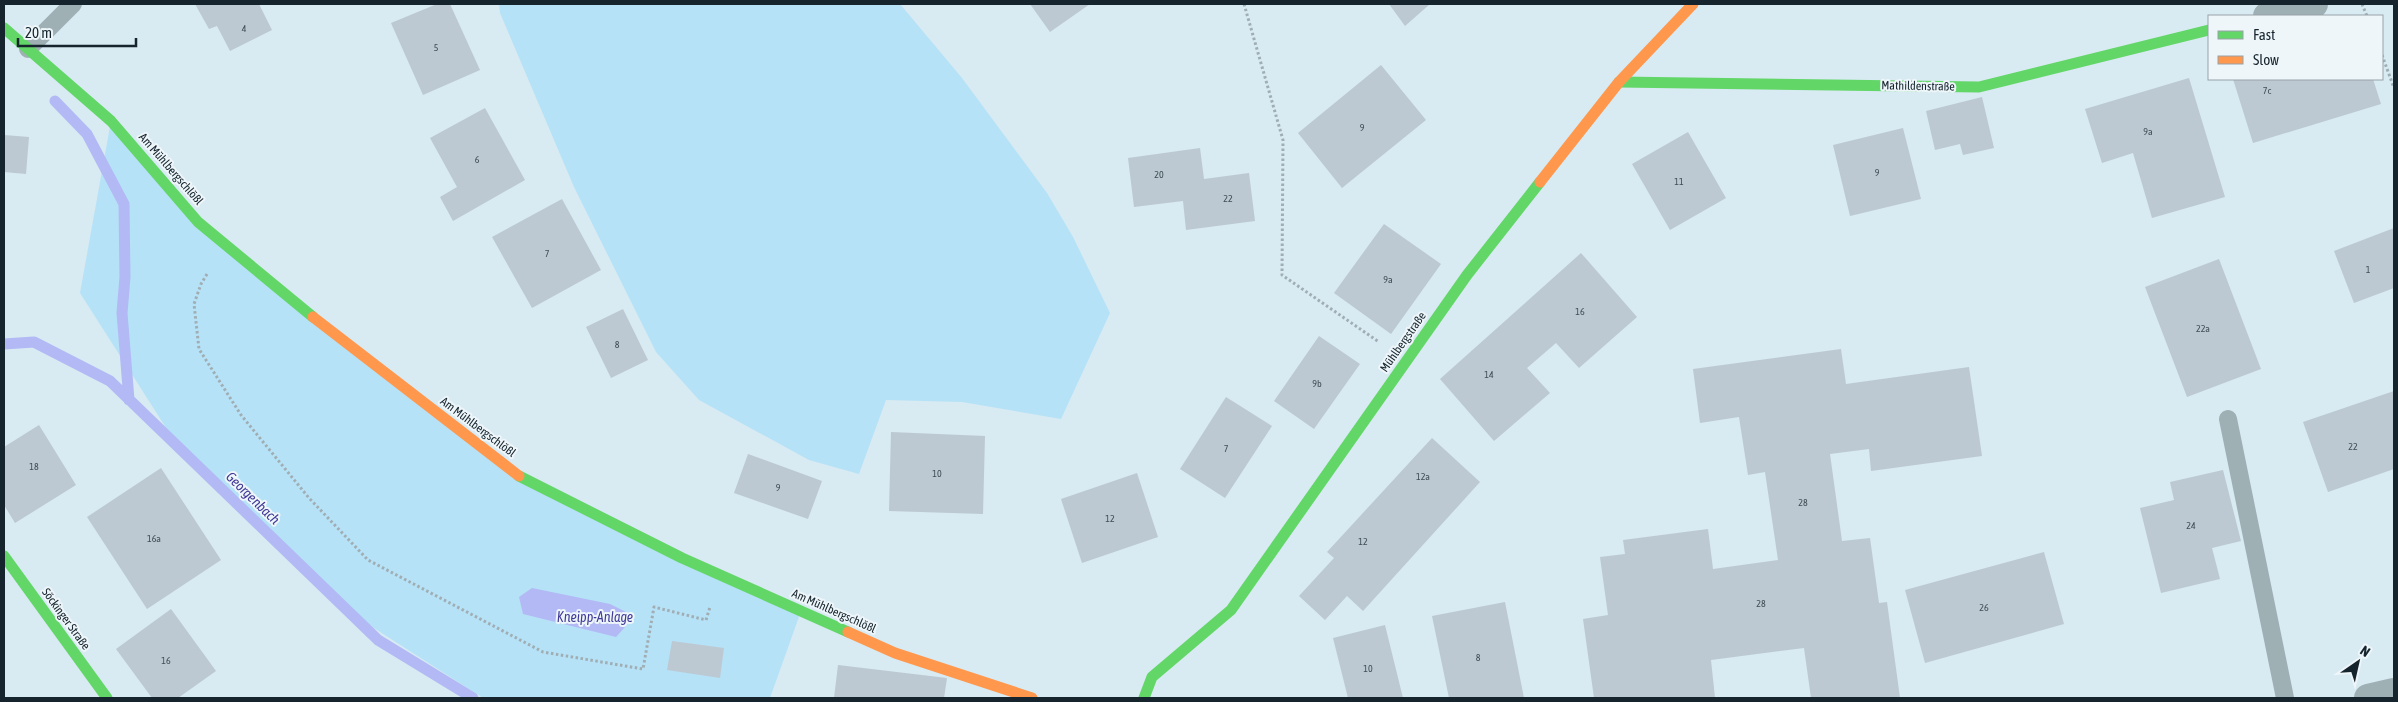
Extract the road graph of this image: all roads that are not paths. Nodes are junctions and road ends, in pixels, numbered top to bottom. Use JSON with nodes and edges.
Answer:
{"nodes":[{"id":1,"x":73,"y":4,"type":"edge"},
{"id":2,"x":1693,"y":4,"type":"edge"},
{"id":3,"x":2314,"y":4,"type":"edge"},
{"id":4,"x":2271,"y":15,"type":"edge"},
{"id":5,"x":4,"y":28,"type":"edge"},
{"id":6,"x":2208,"y":30,"type":"edge"},
{"id":7,"x":28,"y":49,"type":"junction"},
{"id":8,"x":1620,"y":82,"type":"junction"},
{"id":9,"x":2228,"y":418,"type":"dead end"},
{"id":10,"x":4,"y":556,"type":"edge"},
{"id":11,"x":2394,"y":692,"type":"edge"},
{"id":12,"x":107,"y":698,"type":"edge"},
{"id":13,"x":1032,"y":698,"type":"edge"},
{"id":14,"x":1144,"y":698,"type":"edge"},
{"id":15,"x":2285,"y":698,"type":"edge"},
{"id":16,"x":2368,"y":698,"type":"edge"}],
"edges":[{"from":1,"to":7,"type":"lane"},
{"from":2,"to":8,"type":"street","name":"Mühlbergstraße"},
{"from":3,"to":4,"type":"street"},
{"from":5,"to":7,"type":"street","name":"Am Mühlbergschlößl"},
{"from":6,"to":8,"type":"street","name":"Mathildenstraße"},
{"from":7,"to":13,"type":"street","name":"Am Mühlbergschlößl"},
{"from":8,"to":14,"type":"street","name":"Mühlbergstraße"},
{"from":9,"to":15,"type":"lane"},
{"from":10,"to":12,"type":"street","name":"Söckinger Straße"},
{"from":11,"to":16,"type":"street"}]}
